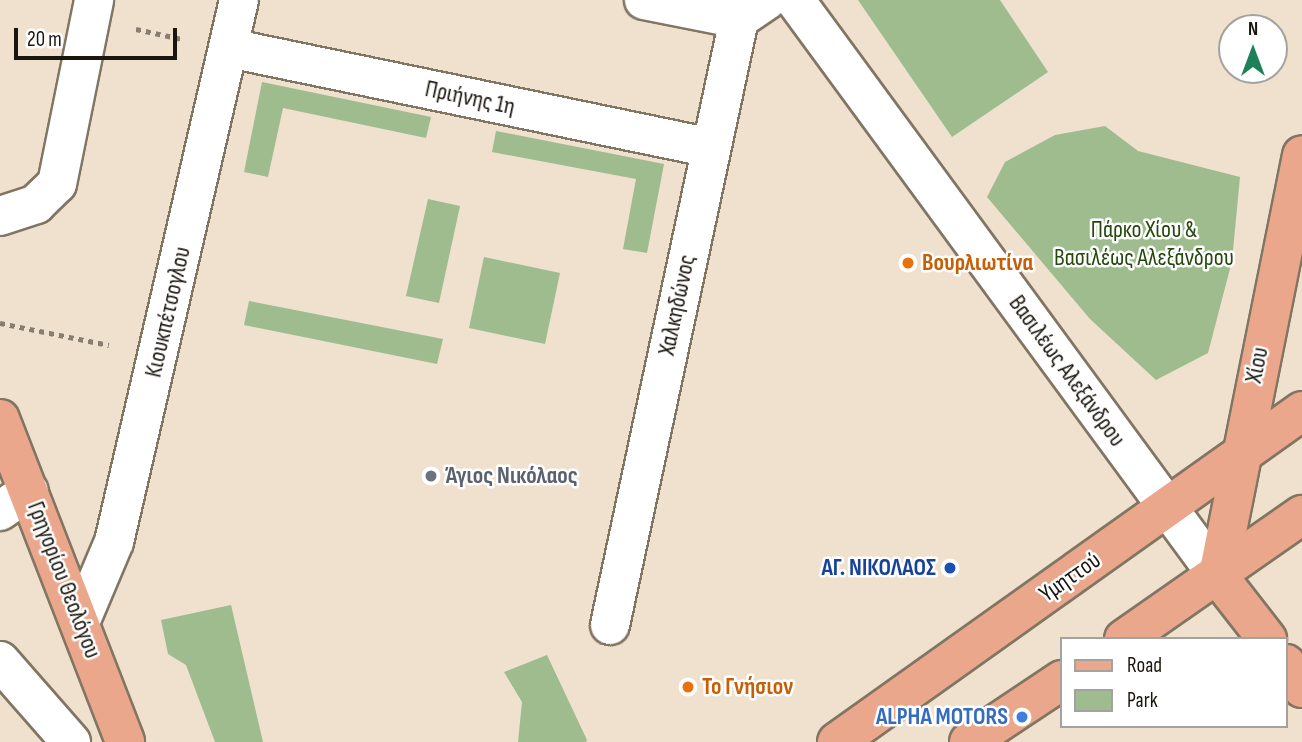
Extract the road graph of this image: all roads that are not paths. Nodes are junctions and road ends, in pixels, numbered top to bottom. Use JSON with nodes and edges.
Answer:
{"nodes":[{"id":1,"x":239,"y":0,"type":"edge"},
{"id":2,"x":644,"y":0,"type":"edge"},
{"id":3,"x":795,"y":0,"type":"edge"},
{"id":4,"x":92,"y":10,"type":"edge"},
{"id":5,"x":753,"y":10,"type":"edge"},
{"id":6,"x":229,"y":48,"type":"junction"},
{"id":7,"x":711,"y":148,"type":"junction"},
{"id":8,"x":1302,"y":155,"type":"edge"},
{"id":9,"x":0,"y":216,"type":"edge"},
{"id":10,"x":1302,"y":411,"type":"edge"},
{"id":11,"x":0,"y":419,"type":"edge"},
{"id":12,"x":1238,"y":456,"type":"junction"},
{"id":13,"x":14,"y":501,"type":"edge"},
{"id":14,"x":1167,"y":507,"type":"junction"},
{"id":15,"x":1302,"y":515,"type":"edge"},
{"id":16,"x":1218,"y":576,"type":"junction"},
{"id":17,"x":81,"y":620,"type":"junction"},
{"id":18,"x":610,"y":625,"type":"dead end"},
{"id":19,"x":1127,"y":637,"type":"edge"},
{"id":20,"x":1265,"y":637,"type":"edge"},
{"id":21,"x":0,"y":661,"type":"edge"},
{"id":22,"x":1288,"y":667,"type":"edge"},
{"id":23,"x":1060,"y":681,"type":"edge"},
{"id":24,"x":1302,"y":688,"type":"edge"},
{"id":25,"x":71,"y":742,"type":"edge"},
{"id":26,"x":125,"y":742,"type":"edge"},
{"id":27,"x":837,"y":742,"type":"edge"},
{"id":28,"x":969,"y":742,"type":"edge"}],
"edges":[{"from":1,"to":6,"type":"street","name":"Κιουκπέτσογλου"},
{"from":2,"to":5,"type":"street"},
{"from":3,"to":14,"type":"street","name":"Βασιλέως Αλεξάνδρου"},
{"from":4,"to":9,"type":"street"},
{"from":5,"to":7,"type":"street","name":"Χαλκηδώνος"},
{"from":6,"to":7,"type":"street","name":"Πριήνης 1η"},
{"from":6,"to":17,"type":"street","name":"Κιουκπέτσογλου"},
{"from":7,"to":18,"type":"street","name":"Χαλκηδώνος"},
{"from":8,"to":12,"type":"main road","name":"Χίου"},
{"from":10,"to":12,"type":"main road","name":"Υμηττού"},
{"from":11,"to":13,"type":"main road","name":"Γρηγορίου Θεολόγου"},
{"from":12,"to":14,"type":"main road","name":"Υμηττού"},
{"from":12,"to":16,"type":"main road","name":"Χίου"},
{"from":13,"to":17,"type":"main road","name":"Γρηγορίου Θεολόγου"},
{"from":14,"to":16,"type":"street","name":"Βασιλέως Αλεξάνδρου"},
{"from":14,"to":27,"type":"main road","name":"Υμηττού"},
{"from":15,"to":16,"type":"main road"},
{"from":16,"to":19,"type":"main road"},
{"from":16,"to":20,"type":"main road","name":"Βασιλέως Αλεξάνδρου"},
{"from":17,"to":26,"type":"main road","name":"Γρηγορίου Θεολόγου"},
{"from":21,"to":25,"type":"street"},
{"from":22,"to":24,"type":"main road"},
{"from":23,"to":28,"type":"main road"}]}
